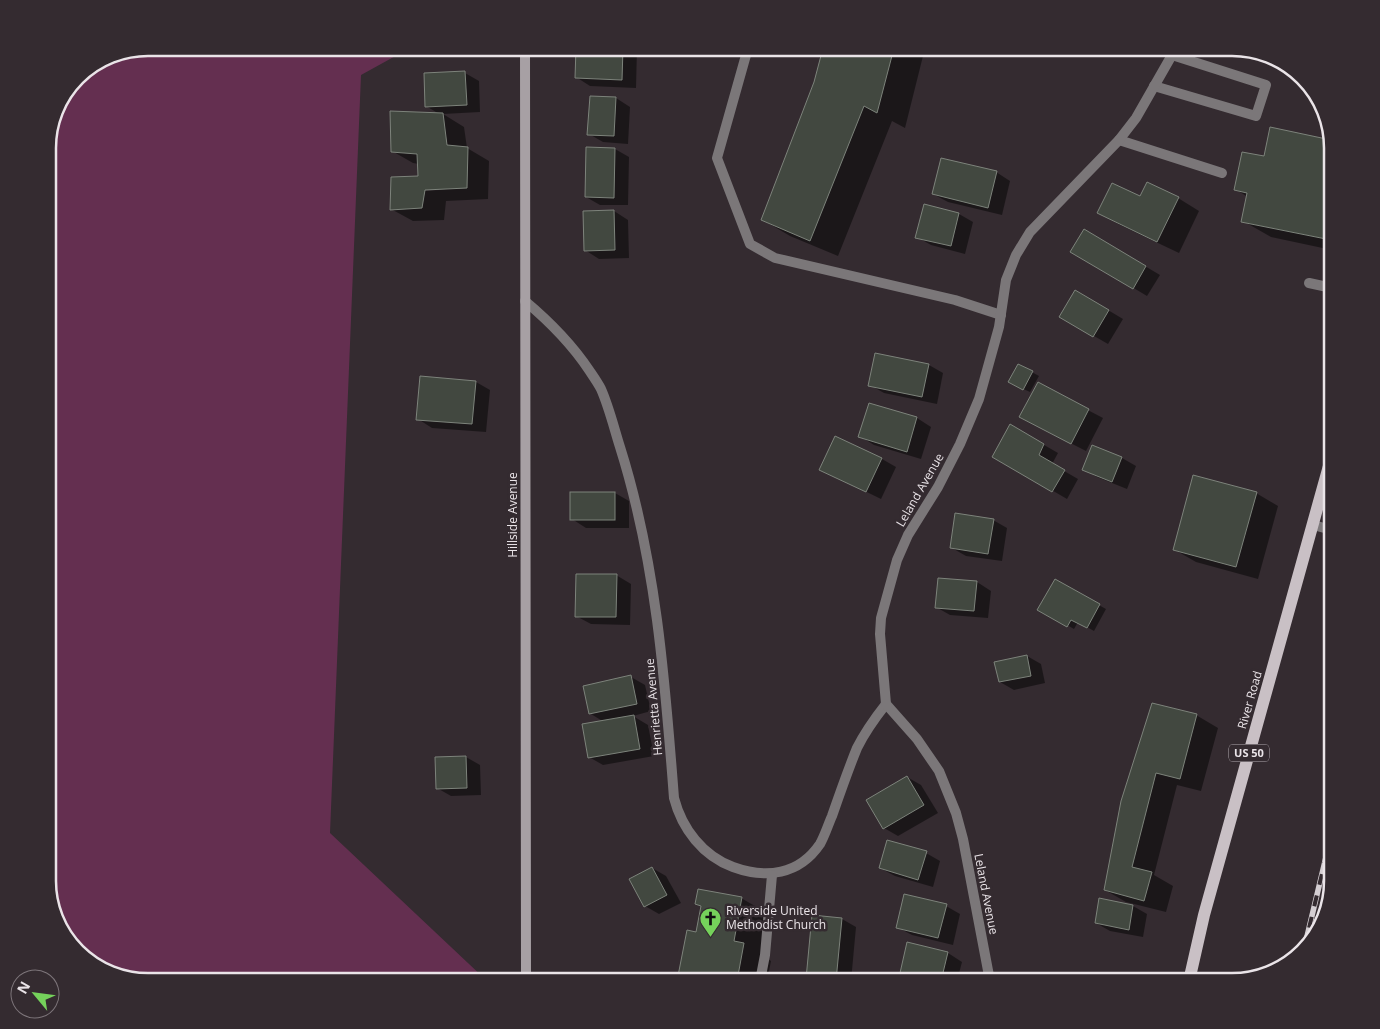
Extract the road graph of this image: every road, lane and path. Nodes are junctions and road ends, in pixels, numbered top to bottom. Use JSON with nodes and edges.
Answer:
{"nodes":[{"id":1,"x":525,"y":56,"type":"edge"},
{"id":2,"x":746,"y":56,"type":"edge"},
{"id":3,"x":1171,"y":56,"type":"edge"},
{"id":4,"x":1188,"y":56,"type":"edge"},
{"id":5,"x":1154,"y":86,"type":"junction"},
{"id":6,"x":1120,"y":140,"type":"junction"},
{"id":7,"x":1222,"y":173,"type":"dead end"},
{"id":8,"x":1309,"y":283,"type":"dead end"},
{"id":9,"x":1324,"y":286,"type":"edge"},
{"id":10,"x":525,"y":301,"type":"junction"},
{"id":11,"x":1001,"y":315,"type":"junction"},
{"id":12,"x":1324,"y":485,"type":"edge"},
{"id":13,"x":1313,"y":525,"type":"junction"},
{"id":14,"x":1324,"y":528,"type":"edge"},
{"id":15,"x":886,"y":704,"type":"junction"},
{"id":16,"x":772,"y":875,"type":"junction"},
{"id":17,"x":526,"y":973,"type":"edge"},
{"id":18,"x":762,"y":973,"type":"edge"},
{"id":19,"x":988,"y":973,"type":"edge"},
{"id":20,"x":1191,"y":973,"type":"edge"}],
"edges":[{"from":1,"to":10,"type":"street","name":"Hillside Avenue"},
{"from":2,"to":11,"type":"street"},
{"from":3,"to":5,"type":"street","name":"Leland Avenue"},
{"from":4,"to":5,"type":"street"},
{"from":5,"to":6,"type":"street","name":"Leland Avenue"},
{"from":6,"to":7,"type":"street"},
{"from":6,"to":11,"type":"street","name":"Leland Avenue"},
{"from":8,"to":9,"type":"street"},
{"from":10,"to":16,"type":"street","name":"Henrietta Avenue"},
{"from":10,"to":17,"type":"street","name":"Hillside Avenue"},
{"from":11,"to":15,"type":"street","name":"Leland Avenue"},
{"from":12,"to":13,"type":"main road","name":"River Road","number":"US 50"},
{"from":13,"to":14,"type":"street"},
{"from":13,"to":20,"type":"main road","name":"River Road","number":"US 50"},
{"from":15,"to":16,"type":"street","name":"Henrietta Avenue"},
{"from":15,"to":19,"type":"street","name":"Leland Avenue"},
{"from":16,"to":18,"type":"street"}]}
